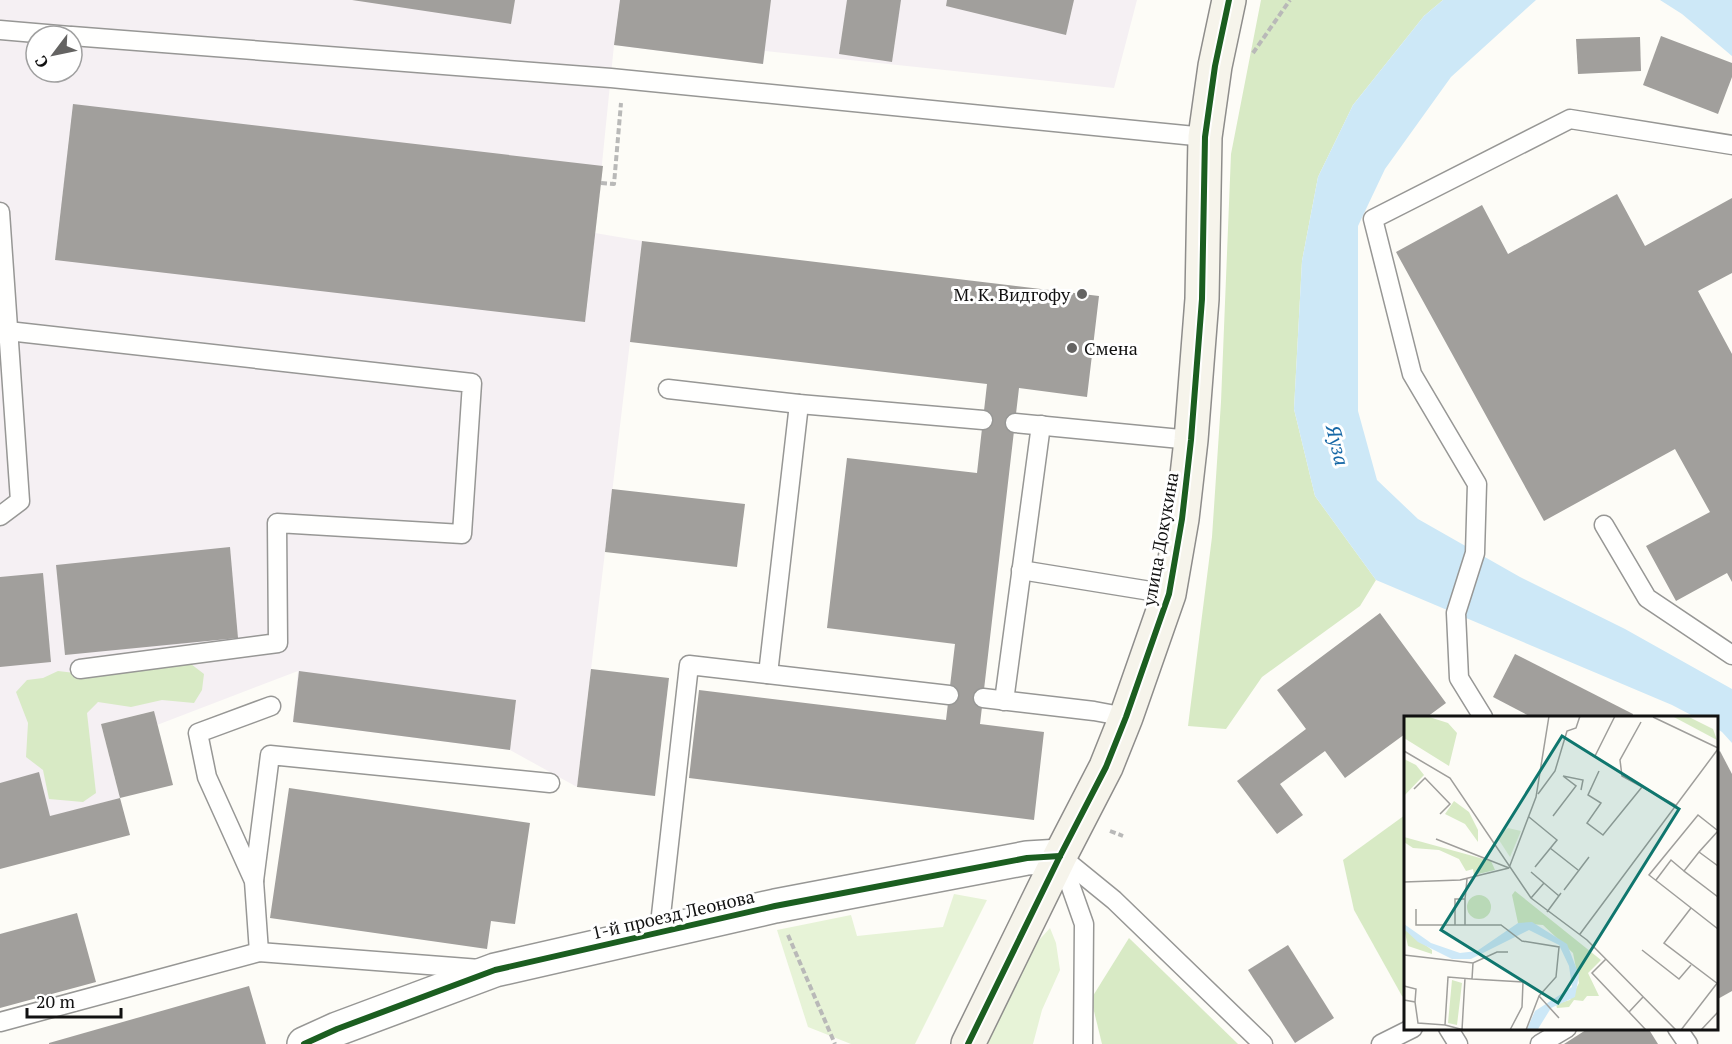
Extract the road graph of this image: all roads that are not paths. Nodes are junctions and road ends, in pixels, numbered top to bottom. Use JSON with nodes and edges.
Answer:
{"nodes":[{"id":1,"x":1229,"y":0,"type":"edge"},
{"id":2,"x":0,"y":30,"type":"edge"},
{"id":3,"x":24,"y":32,"type":"edge"},
{"id":4,"x":84,"y":37,"type":"edge"},
{"id":5,"x":1205,"y":137,"type":"junction"},
{"id":6,"x":1732,"y":145,"type":"edge"},
{"id":7,"x":0,"y":212,"type":"edge"},
{"id":8,"x":8,"y":331,"type":"junction"},
{"id":9,"x":668,"y":389,"type":"dead end"},
{"id":10,"x":799,"y":404,"type":"junction"},
{"id":11,"x":983,"y":420,"type":"dead end"},
{"id":12,"x":1015,"y":423,"type":"dead end"},
{"id":13,"x":1041,"y":425,"type":"junction"},
{"id":14,"x":1191,"y":440,"type":"junction"},
{"id":15,"x":0,"y":516,"type":"edge"},
{"id":16,"x":1604,"y":525,"type":"dead end"},
{"id":17,"x":1021,"y":570,"type":"junction"},
{"id":18,"x":1168,"y":594,"type":"junction"},
{"id":19,"x":1732,"y":655,"type":"edge"},
{"id":20,"x":80,"y":669,"type":"dead end"},
{"id":21,"x":768,"y":674,"type":"junction"},
{"id":22,"x":949,"y":695,"type":"dead end"},
{"id":23,"x":983,"y":698,"type":"dead end"},
{"id":24,"x":1004,"y":701,"type":"junction"},
{"id":25,"x":271,"y":706,"type":"dead end"},
{"id":26,"x":1482,"y":716,"type":"edge"},
{"id":27,"x":1126,"y":717,"type":"junction"},
{"id":28,"x":550,"y":783,"type":"dead end"},
{"id":29,"x":1060,"y":856,"type":"junction"},
{"id":30,"x":254,"y":881,"type":"junction"},
{"id":31,"x":659,"y":933,"type":"junction"},
{"id":32,"x":258,"y":952,"type":"junction"},
{"id":33,"x":495,"y":970,"type":"junction"},
{"id":34,"x":0,"y":1022,"type":"edge"},
{"id":35,"x":1411,"y":1029,"type":"edge"},
{"id":36,"x":1449,"y":1029,"type":"edge"},
{"id":37,"x":1565,"y":1029,"type":"edge"},
{"id":38,"x":1678,"y":1029,"type":"edge"},
{"id":39,"x":304,"y":1044,"type":"edge"},
{"id":40,"x":968,"y":1044,"type":"edge"},
{"id":41,"x":1083,"y":1044,"type":"edge"},
{"id":42,"x":1263,"y":1044,"type":"edge"},
{"id":43,"x":1381,"y":1044,"type":"edge"},
{"id":44,"x":1458,"y":1044,"type":"edge"},
{"id":45,"x":1540,"y":1044,"type":"edge"},
{"id":46,"x":1688,"y":1044,"type":"edge"}],
"edges":[{"from":1,"to":5,"type":"street","name":"улица Докукина"},
{"from":2,"to":3,"type":"lane"},
{"from":4,"to":5,"type":"lane"},
{"from":5,"to":14,"type":"street","name":"улица Докукина"},
{"from":6,"to":26,"type":"lane"},
{"from":7,"to":8,"type":"lane"},
{"from":8,"to":15,"type":"lane"},
{"from":8,"to":20,"type":"lane"},
{"from":9,"to":10,"type":"lane"},
{"from":10,"to":11,"type":"lane"},
{"from":10,"to":21,"type":"lane"},
{"from":12,"to":13,"type":"lane"},
{"from":13,"to":14,"type":"lane"},
{"from":13,"to":17,"type":"lane"},
{"from":14,"to":18,"type":"street","name":"улица Докукина"},
{"from":16,"to":19,"type":"lane"},
{"from":17,"to":18,"type":"lane"},
{"from":17,"to":24,"type":"lane"},
{"from":18,"to":27,"type":"street","name":"улица Докукина"},
{"from":21,"to":22,"type":"lane"},
{"from":21,"to":31,"type":"lane"},
{"from":23,"to":24,"type":"lane"},
{"from":24,"to":27,"type":"lane"},
{"from":25,"to":30,"type":"lane"},
{"from":27,"to":29,"type":"street","name":"улица Докукина"},
{"from":28,"to":30,"type":"lane"},
{"from":29,"to":31,"type":"street","name":"1-й проезд Леонова"},
{"from":29,"to":40,"type":"street","name":"улица Докукина"},
{"from":29,"to":41,"type":"lane"},
{"from":29,"to":42,"type":"lane"},
{"from":30,"to":32,"type":"lane"},
{"from":31,"to":33,"type":"street","name":"1-й проезд Леонова"},
{"from":32,"to":33,"type":"lane"},
{"from":32,"to":34,"type":"lane"},
{"from":33,"to":39,"type":"street","name":"1-й проезд Леонова"},
{"from":35,"to":43,"type":"lane"},
{"from":36,"to":44,"type":"lane"},
{"from":37,"to":45,"type":"lane"},
{"from":38,"to":46,"type":"lane"}]}
